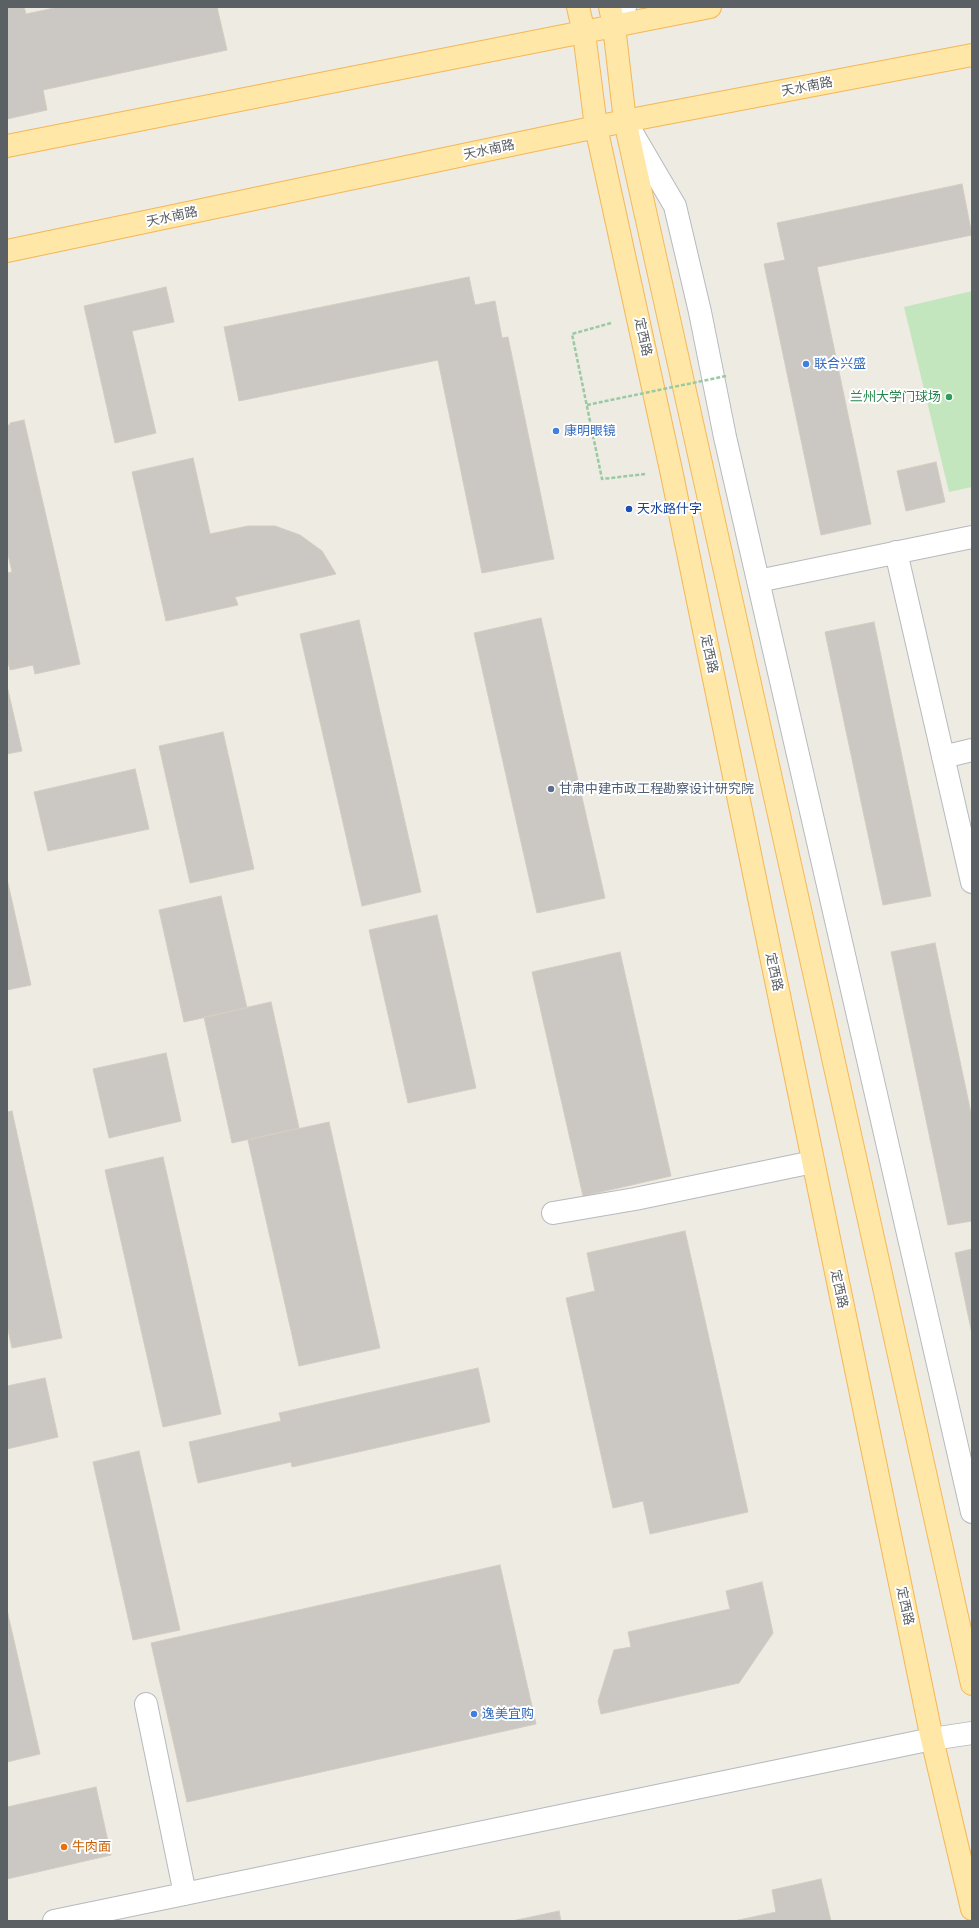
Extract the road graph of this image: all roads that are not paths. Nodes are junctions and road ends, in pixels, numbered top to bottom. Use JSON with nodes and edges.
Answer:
{"nodes":[{"id":1,"x":578,"y":7,"type":"edge"},
{"id":2,"x":625,"y":7,"type":"edge"},
{"id":3,"x":710,"y":7,"type":"edge"},
{"id":4,"x":612,"y":17,"type":"edge"},
{"id":5,"x":584,"y":33,"type":"junction"},
{"id":6,"x":972,"y":55,"type":"edge"},
{"id":7,"x":625,"y":121,"type":"junction"},
{"id":8,"x":596,"y":127,"type":"junction"},
{"id":9,"x":7,"y":146,"type":"edge"},
{"id":10,"x":7,"y":251,"type":"edge"},
{"id":11,"x":972,"y":537,"type":"edge"},
{"id":12,"x":896,"y":552,"type":"junction"},
{"id":13,"x":758,"y":581,"type":"junction"},
{"id":14,"x":972,"y":750,"type":"edge"},
{"id":15,"x":943,"y":757,"type":"junction"},
{"id":16,"x":972,"y":882,"type":"edge"},
{"id":17,"x":813,"y":1162,"type":"junction"},
{"id":18,"x":553,"y":1213,"type":"dead end"},
{"id":19,"x":972,"y":1512,"type":"edge"},
{"id":20,"x":972,"y":1684,"type":"edge"},
{"id":21,"x":146,"y":1704,"type":"dead end"},
{"id":22,"x":972,"y":1733,"type":"edge"},
{"id":23,"x":932,"y":1739,"type":"junction"},
{"id":24,"x":185,"y":1894,"type":"junction"},
{"id":25,"x":972,"y":1909,"type":"edge"},
{"id":26,"x":54,"y":1921,"type":"edge"}],
"edges":[{"from":1,"to":5,"type":"main road","name":"定西路"},
{"from":2,"to":4,"type":"street"},
{"from":3,"to":4,"type":"main road"},
{"from":4,"to":5,"type":"main road"},
{"from":4,"to":7,"type":"main road"},
{"from":5,"to":8,"type":"main road","name":"定西路"},
{"from":5,"to":9,"type":"main road"},
{"from":6,"to":7,"type":"main road","name":"天水南路"},
{"from":7,"to":8,"type":"main road","name":"天水南路"},
{"from":7,"to":13,"type":"street"},
{"from":7,"to":20,"type":"main road"},
{"from":8,"to":10,"type":"main road","name":"天水南路"},
{"from":8,"to":17,"type":"main road","name":"定西路"},
{"from":11,"to":12,"type":"street"},
{"from":12,"to":13,"type":"street"},
{"from":12,"to":15,"type":"street"},
{"from":13,"to":19,"type":"street"},
{"from":14,"to":15,"type":"street"},
{"from":15,"to":16,"type":"street"},
{"from":17,"to":18,"type":"street"},
{"from":17,"to":23,"type":"main road","name":"定西路"},
{"from":21,"to":24,"type":"street"},
{"from":22,"to":23,"type":"street"},
{"from":23,"to":24,"type":"street"},
{"from":23,"to":25,"type":"main road","name":"定西路"},
{"from":24,"to":26,"type":"street"}]}
